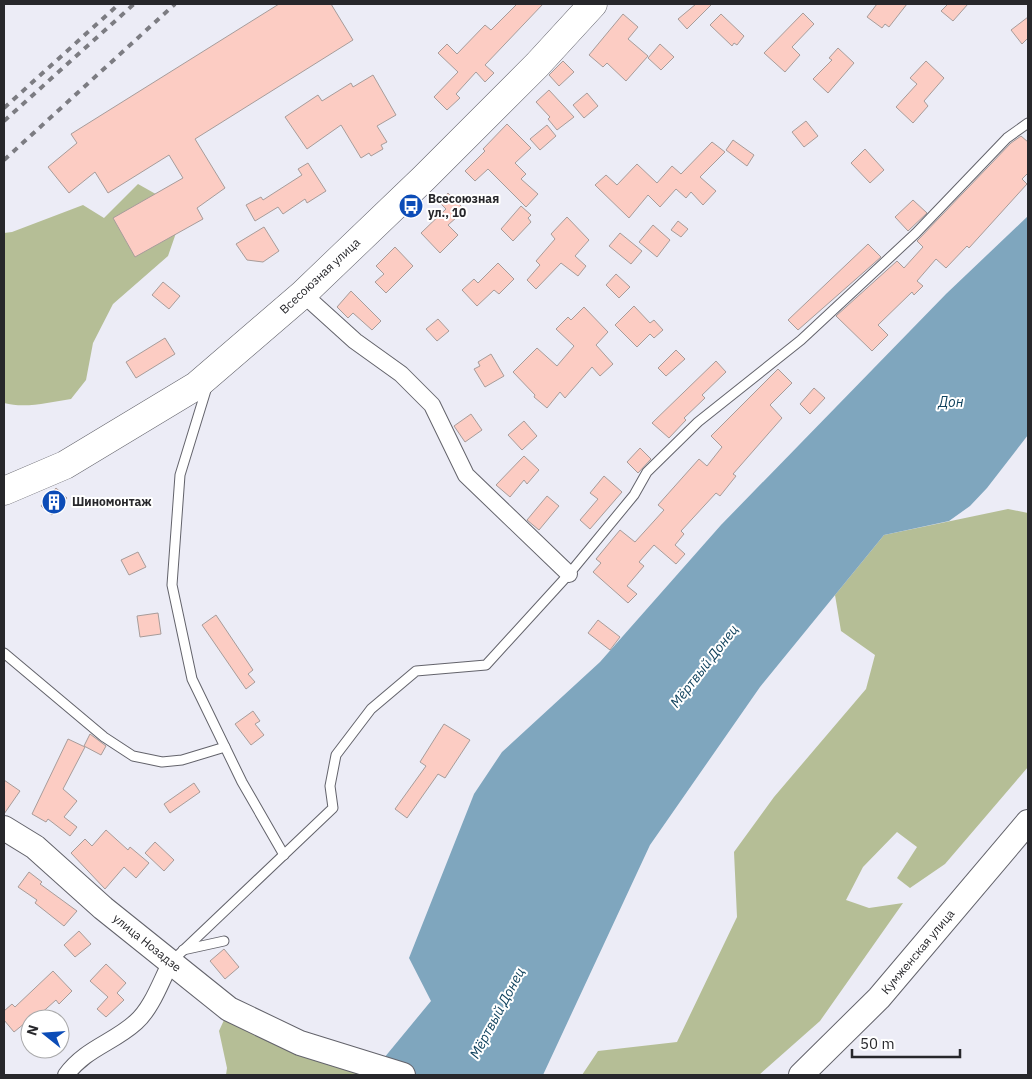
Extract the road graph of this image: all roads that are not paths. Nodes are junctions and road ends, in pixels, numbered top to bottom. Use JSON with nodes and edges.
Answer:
{"nodes":[{"id":1,"x":592,"y":4,"type":"edge"},
{"id":2,"x":1028,"y":123,"type":"edge"},
{"id":3,"x":304,"y":294,"type":"junction"},
{"id":4,"x":211,"y":373,"type":"junction"},
{"id":5,"x":4,"y":491,"type":"edge"},
{"id":6,"x":569,"y":574,"type":"junction"},
{"id":7,"x":4,"y":653,"type":"edge"},
{"id":8,"x":226,"y":747,"type":"junction"},
{"id":9,"x":1028,"y":822,"type":"edge"},
{"id":10,"x":4,"y":828,"type":"edge"},
{"id":11,"x":284,"y":855,"type":"junction"},
{"id":12,"x":224,"y":941,"type":"dead end"},
{"id":13,"x":177,"y":956,"type":"junction"},
{"id":14,"x":66,"y":1075,"type":"edge"},
{"id":15,"x":403,"y":1075,"type":"edge"},
{"id":16,"x":802,"y":1075,"type":"edge"}],
"edges":[{"from":1,"to":3,"type":"highway","name":"Всесоюзная улица"},
{"from":2,"to":6,"type":"lane"},
{"from":3,"to":4,"type":"highway","name":"Всесоюзная улица"},
{"from":3,"to":6,"type":"street"},
{"from":4,"to":5,"type":"highway","name":"Всесоюзная улица"},
{"from":4,"to":8,"type":"lane"},
{"from":6,"to":11,"type":"lane"},
{"from":7,"to":8,"type":"lane"},
{"from":8,"to":11,"type":"lane"},
{"from":9,"to":16,"type":"street","name":"Кумженская улица"},
{"from":10,"to":13,"type":"street","name":"улица Нозадзе"},
{"from":11,"to":13,"type":"lane"},
{"from":12,"to":13,"type":"lane"},
{"from":13,"to":14,"type":"street"},
{"from":13,"to":15,"type":"street","name":"улица Нозадзе"}]}
